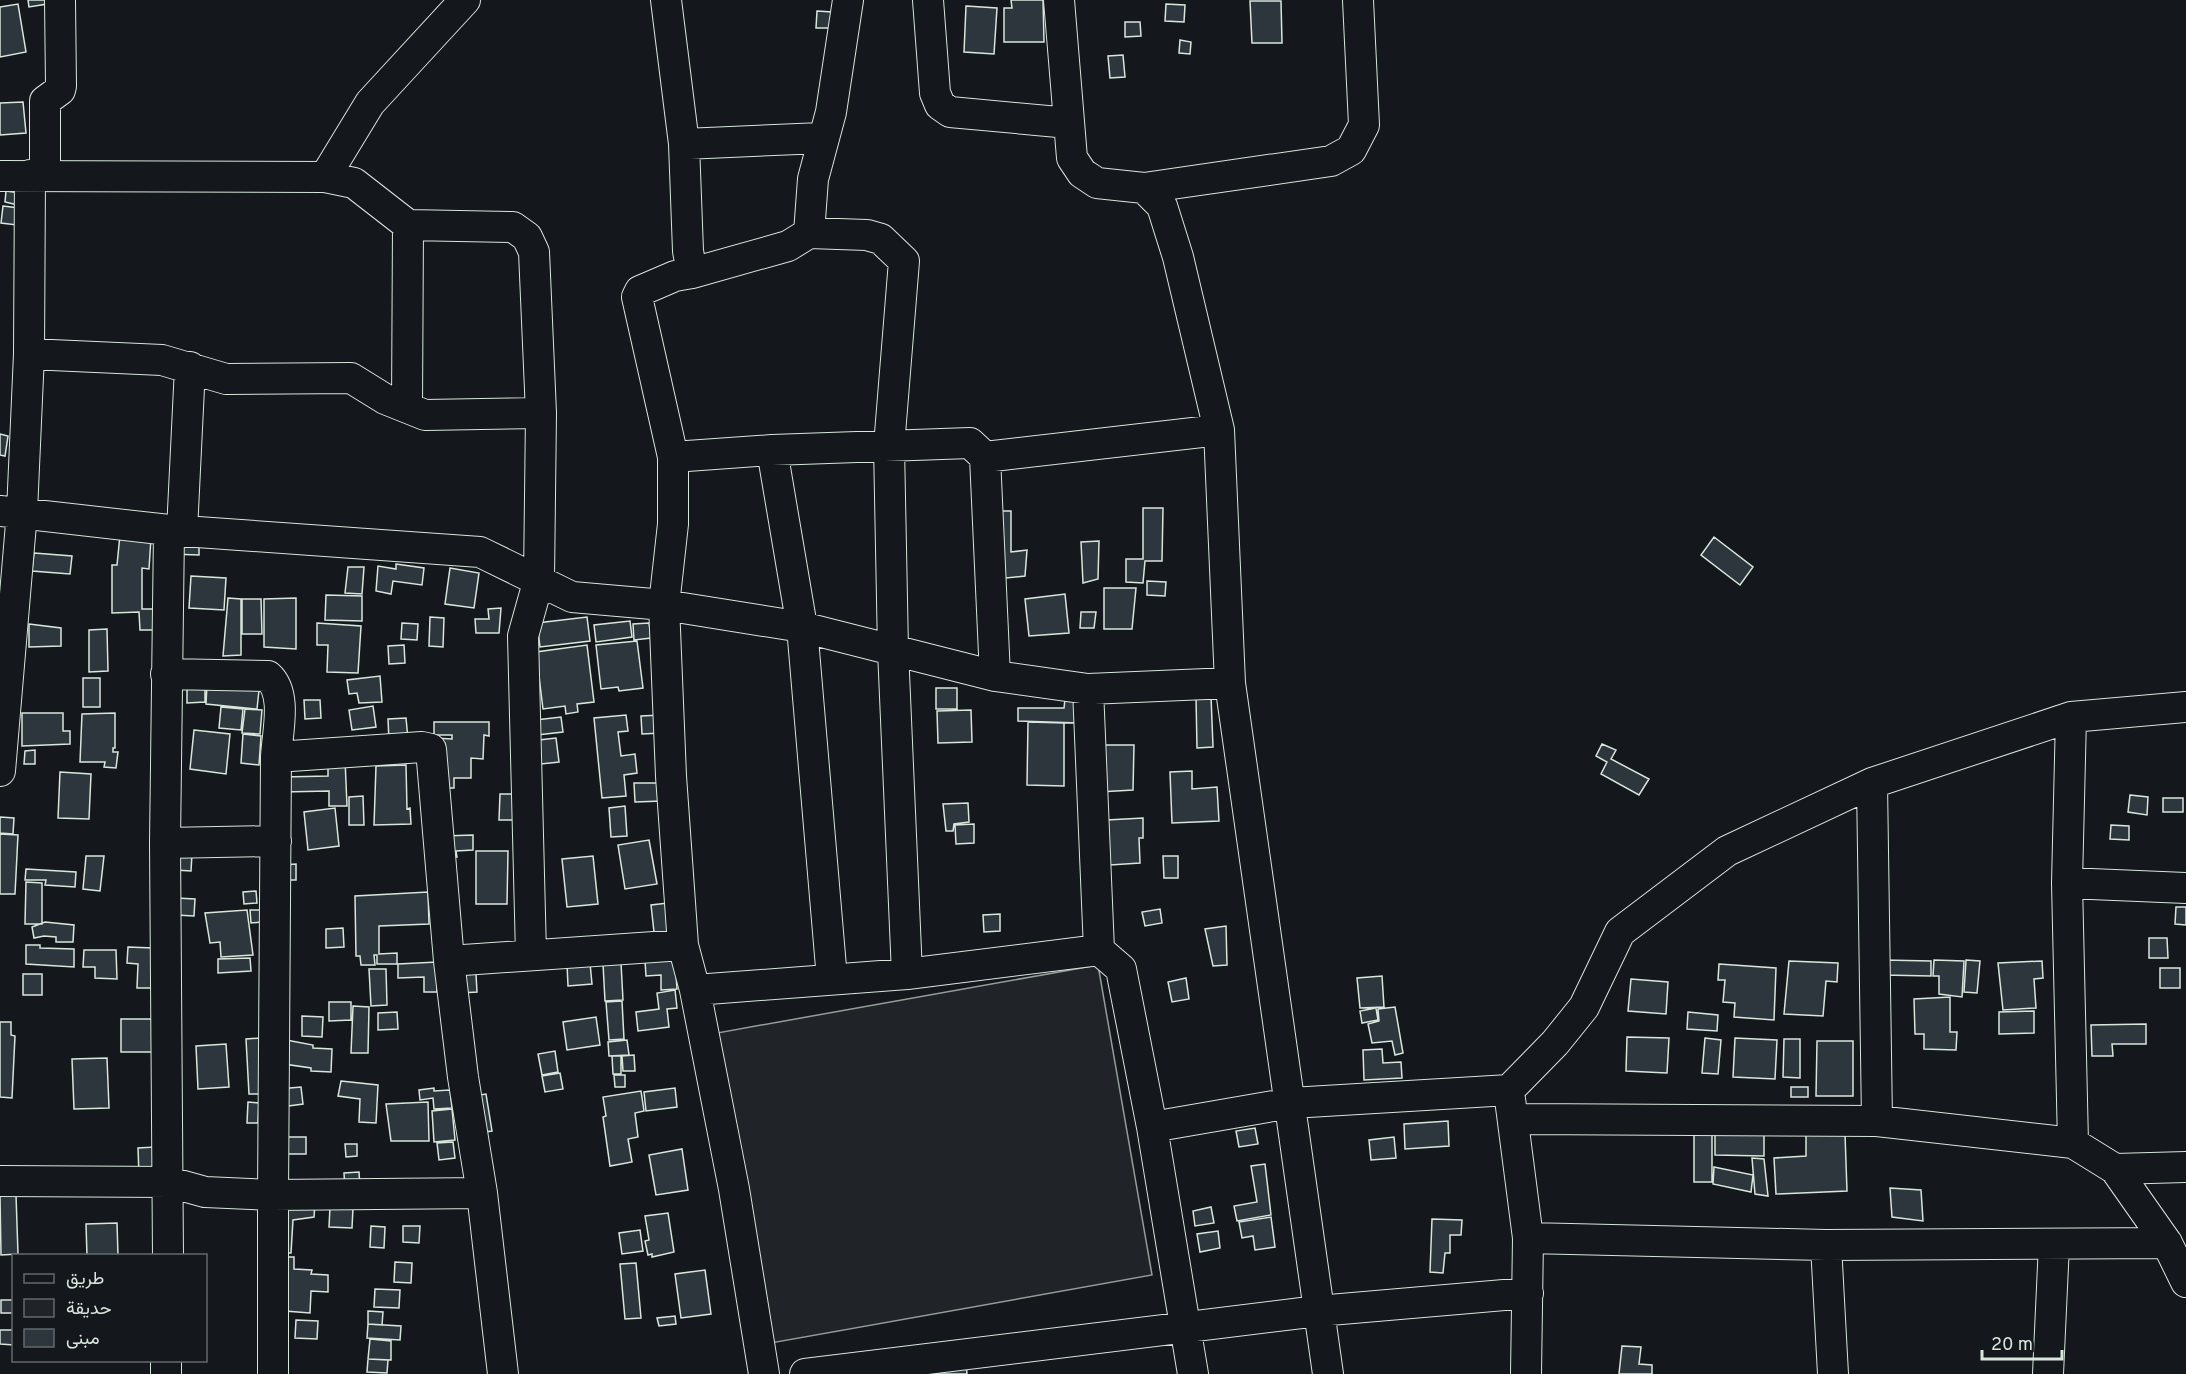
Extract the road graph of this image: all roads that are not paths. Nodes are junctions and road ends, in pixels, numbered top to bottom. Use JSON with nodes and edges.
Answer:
{"nodes":[{"id":1,"x":60,"y":0,"type":"edge"},
{"id":2,"x":465,"y":0,"type":"edge"},
{"id":3,"x":666,"y":0,"type":"edge"},
{"id":4,"x":848,"y":0,"type":"edge"},
{"id":5,"x":928,"y":0,"type":"edge"},
{"id":6,"x":1059,"y":0,"type":"edge"},
{"id":7,"x":1358,"y":0,"type":"edge"},
{"id":8,"x":1069,"y":123,"type":"junction"},
{"id":9,"x":822,"y":138,"type":"junction"},
{"id":10,"x":684,"y":144,"type":"junction"},
{"id":11,"x":38,"y":175,"type":"junction"},
{"id":12,"x":0,"y":176,"type":"edge"},
{"id":13,"x":325,"y":177,"type":"junction"},
{"id":14,"x":1143,"y":188,"type":"junction"},
{"id":15,"x":408,"y":225,"type":"junction"},
{"id":16,"x":809,"y":233,"type":"junction"},
{"id":17,"x":692,"y":273,"type":"junction"},
{"id":18,"x":29,"y":354,"type":"junction"},
{"id":19,"x":190,"y":367,"type":"junction"},
{"id":20,"x":407,"y":407,"type":"junction"},
{"id":21,"x":541,"y":413,"type":"junction"},
{"id":22,"x":1219,"y":430,"type":"junction"},
{"id":23,"x":889,"y":446,"type":"junction"},
{"id":24,"x":772,"y":450,"type":"junction"},
{"id":25,"x":673,"y":457,"type":"junction"},
{"id":26,"x":985,"y":457,"type":"junction"},
{"id":27,"x":11,"y":511,"type":"edge"},
{"id":28,"x":176,"y":531,"type":"junction"},
{"id":29,"x":539,"y":579,"type":"junction"},
{"id":30,"x":664,"y":605,"type":"junction"},
{"id":31,"x":802,"y":627,"type":"junction"},
{"id":32,"x":893,"y":650,"type":"junction"},
{"id":33,"x":166,"y":674,"type":"junction"},
{"id":34,"x":995,"y":676,"type":"junction"},
{"id":35,"x":1230,"y":683,"type":"junction"},
{"id":36,"x":1088,"y":689,"type":"junction"},
{"id":37,"x":2186,"y":707,"type":"edge"},
{"id":38,"x":2071,"y":717,"type":"junction"},
{"id":39,"x":276,"y":757,"type":"junction"},
{"id":40,"x":0,"y":771,"type":"edge"},
{"id":41,"x":1872,"y":783,"type":"junction"},
{"id":42,"x":276,"y":841,"type":"junction"},
{"id":43,"x":165,"y":843,"type":"junction"},
{"id":44,"x":2067,"y":883,"type":"junction"},
{"id":45,"x":2186,"y":888,"type":"edge"},
{"id":46,"x":683,"y":945,"type":"junction"},
{"id":47,"x":1099,"y":950,"type":"junction"},
{"id":48,"x":531,"y":954,"type":"junction"},
{"id":49,"x":449,"y":961,"type":"junction"},
{"id":50,"x":907,"y":974,"type":"junction"},
{"id":51,"x":832,"y":979,"type":"junction"},
{"id":52,"x":695,"y":990,"type":"junction"},
{"id":53,"x":1509,"y":1090,"type":"junction"},
{"id":54,"x":1291,"y":1103,"type":"junction"},
{"id":55,"x":1513,"y":1119,"type":"junction"},
{"id":56,"x":1877,"y":1120,"type":"junction"},
{"id":57,"x":1152,"y":1127,"type":"junction"},
{"id":58,"x":2073,"y":1143,"type":"junction"},
{"id":59,"x":2186,"y":1167,"type":"edge"},
{"id":60,"x":2115,"y":1169,"type":"junction"},
{"id":61,"x":0,"y":1181,"type":"edge"},
{"id":62,"x":169,"y":1182,"type":"junction"},
{"id":63,"x":482,"y":1193,"type":"junction"},
{"id":64,"x":273,"y":1195,"type":"junction"},
{"id":65,"x":1528,"y":1238,"type":"junction"},
{"id":66,"x":2054,"y":1244,"type":"junction"},
{"id":67,"x":2167,"y":1244,"type":"junction"},
{"id":68,"x":1826,"y":1245,"type":"junction"},
{"id":69,"x":168,"y":1254,"type":"edge"},
{"id":70,"x":2186,"y":1282,"type":"edge"},
{"id":71,"x":1528,"y":1293,"type":"junction"},
{"id":72,"x":1318,"y":1311,"type":"junction"},
{"id":73,"x":1184,"y":1329,"type":"junction"},
{"id":74,"x":930,"y":1366,"type":"edge"},
{"id":75,"x":273,"y":1374,"type":"edge"},
{"id":76,"x":503,"y":1374,"type":"edge"},
{"id":77,"x":764,"y":1374,"type":"edge"},
{"id":78,"x":805,"y":1374,"type":"edge"},
{"id":79,"x":1193,"y":1374,"type":"edge"},
{"id":80,"x":1328,"y":1374,"type":"edge"},
{"id":81,"x":1526,"y":1374,"type":"edge"},
{"id":82,"x":1833,"y":1374,"type":"edge"},
{"id":83,"x":2048,"y":1374,"type":"edge"}],
"edges":[{"from":1,"to":11,"type":"street"},
{"from":2,"to":13,"type":"street"},
{"from":3,"to":10,"type":"street"},
{"from":4,"to":9,"type":"street"},
{"from":5,"to":8,"type":"street"},
{"from":6,"to":8,"type":"street"},
{"from":7,"to":14,"type":"street"},
{"from":8,"to":14,"type":"street"},
{"from":9,"to":10,"type":"street"},
{"from":9,"to":16,"type":"street"},
{"from":10,"to":17,"type":"street"},
{"from":11,"to":12,"type":"street"},
{"from":11,"to":13,"type":"street"},
{"from":11,"to":18,"type":"street"},
{"from":13,"to":15,"type":"street"},
{"from":14,"to":22,"type":"street"},
{"from":15,"to":20,"type":"street"},
{"from":15,"to":21,"type":"street"},
{"from":16,"to":17,"type":"street"},
{"from":16,"to":23,"type":"street"},
{"from":17,"to":25,"type":"street"},
{"from":18,"to":19,"type":"street"},
{"from":18,"to":27,"type":"street"},
{"from":19,"to":20,"type":"street"},
{"from":19,"to":28,"type":"street"},
{"from":20,"to":21,"type":"street"},
{"from":21,"to":29,"type":"street"},
{"from":22,"to":26,"type":"street"},
{"from":22,"to":35,"type":"street"},
{"from":23,"to":24,"type":"street"},
{"from":23,"to":26,"type":"street"},
{"from":23,"to":32,"type":"street"},
{"from":24,"to":25,"type":"street"},
{"from":24,"to":31,"type":"street"},
{"from":25,"to":30,"type":"street"},
{"from":26,"to":34,"type":"street"},
{"from":27,"to":28,"type":"street"},
{"from":27,"to":40,"type":"street"},
{"from":28,"to":29,"type":"street"},
{"from":28,"to":33,"type":"street"},
{"from":29,"to":30,"type":"street"},
{"from":29,"to":48,"type":"street"},
{"from":30,"to":31,"type":"street"},
{"from":30,"to":46,"type":"street"},
{"from":31,"to":32,"type":"street"},
{"from":31,"to":51,"type":"street"},
{"from":32,"to":34,"type":"street"},
{"from":32,"to":50,"type":"street"},
{"from":33,"to":39,"type":"street"},
{"from":33,"to":43,"type":"street"},
{"from":34,"to":36,"type":"street"},
{"from":35,"to":36,"type":"street"},
{"from":35,"to":54,"type":"street"},
{"from":36,"to":47,"type":"street"},
{"from":37,"to":38,"type":"street"},
{"from":38,"to":41,"type":"street"},
{"from":38,"to":44,"type":"street"},
{"from":39,"to":42,"type":"street"},
{"from":39,"to":49,"type":"street"},
{"from":41,"to":53,"type":"street"},
{"from":41,"to":56,"type":"street"},
{"from":42,"to":43,"type":"street"},
{"from":42,"to":64,"type":"street"},
{"from":43,"to":62,"type":"street"},
{"from":44,"to":45,"type":"street"},
{"from":44,"to":58,"type":"street"},
{"from":46,"to":48,"type":"street"},
{"from":46,"to":52,"type":"street"},
{"from":47,"to":50,"type":"street"},
{"from":47,"to":57,"type":"street"},
{"from":48,"to":49,"type":"street"},
{"from":49,"to":63,"type":"street"},
{"from":50,"to":51,"type":"street"},
{"from":51,"to":52,"type":"street"},
{"from":52,"to":77,"type":"street"},
{"from":53,"to":54,"type":"street"},
{"from":53,"to":55,"type":"street"},
{"from":54,"to":57,"type":"street"},
{"from":54,"to":72,"type":"street"},
{"from":55,"to":56,"type":"street"},
{"from":55,"to":65,"type":"street"},
{"from":56,"to":58,"type":"street"},
{"from":57,"to":73,"type":"street"},
{"from":58,"to":60,"type":"street"},
{"from":59,"to":60,"type":"street"},
{"from":60,"to":67,"type":"street"},
{"from":61,"to":62,"type":"street"},
{"from":62,"to":64,"type":"street"},
{"from":62,"to":69,"type":"street"},
{"from":63,"to":64,"type":"street"},
{"from":63,"to":76,"type":"street"},
{"from":64,"to":75,"type":"street"},
{"from":65,"to":68,"type":"street"},
{"from":65,"to":71,"type":"street"},
{"from":66,"to":67,"type":"street"},
{"from":66,"to":68,"type":"street"},
{"from":66,"to":83,"type":"street"},
{"from":67,"to":70,"type":"street"},
{"from":68,"to":82,"type":"street"},
{"from":71,"to":72,"type":"street"},
{"from":71,"to":81,"type":"street"},
{"from":72,"to":73,"type":"street"},
{"from":72,"to":80,"type":"street"},
{"from":73,"to":74,"type":"street"},
{"from":73,"to":79,"type":"street"},
{"from":74,"to":78,"type":"street"}]}
